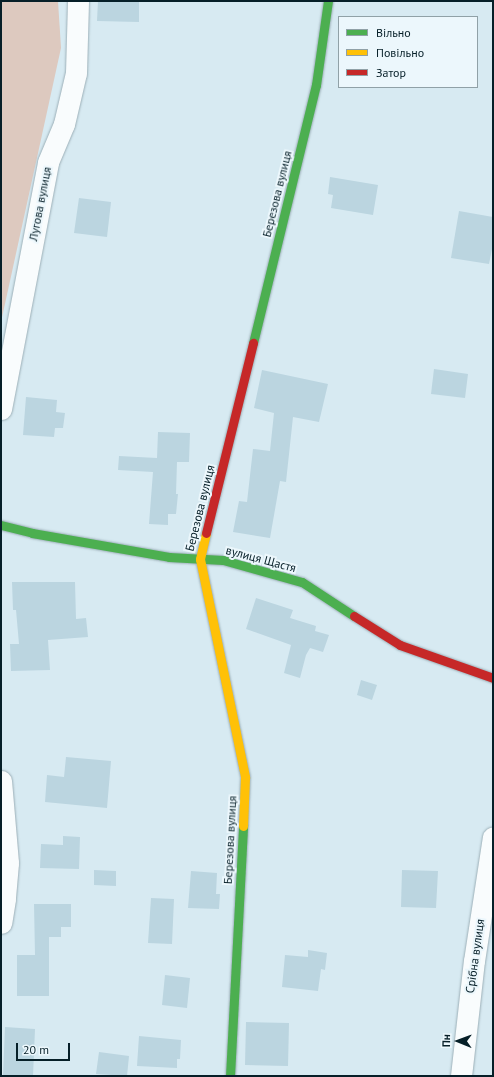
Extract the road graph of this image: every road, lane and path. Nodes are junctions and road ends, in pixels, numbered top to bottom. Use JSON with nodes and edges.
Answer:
{"nodes":[{"id":1,"x":78,"y":1,"type":"edge"},
{"id":2,"x":328,"y":1,"type":"edge"},
{"id":3,"x":1,"y":409,"type":"edge"},
{"id":4,"x":1,"y":525,"type":"edge"},
{"id":5,"x":200,"y":559,"type":"junction"},
{"id":6,"x":493,"y":678,"type":"edge"},
{"id":7,"x":1,"y":781,"type":"edge"},
{"id":8,"x":493,"y":837,"type":"edge"},
{"id":9,"x":1,"y":923,"type":"edge"},
{"id":10,"x":230,"y":1076,"type":"edge"},
{"id":11,"x":461,"y":1076,"type":"edge"}],
"edges":[{"from":1,"to":3,"type":"street","name":"Лугова вулиця"},
{"from":2,"to":5,"type":"street","name":"Березова вулиця"},
{"from":4,"to":5,"type":"street","name":"вулиця Щастя"},
{"from":5,"to":6,"type":"street","name":"вулиця Щастя"},
{"from":5,"to":10,"type":"street","name":"Березова вулиця"},
{"from":7,"to":9,"type":"street"},
{"from":8,"to":11,"type":"street","name":"Срібна вулиця"}]}
